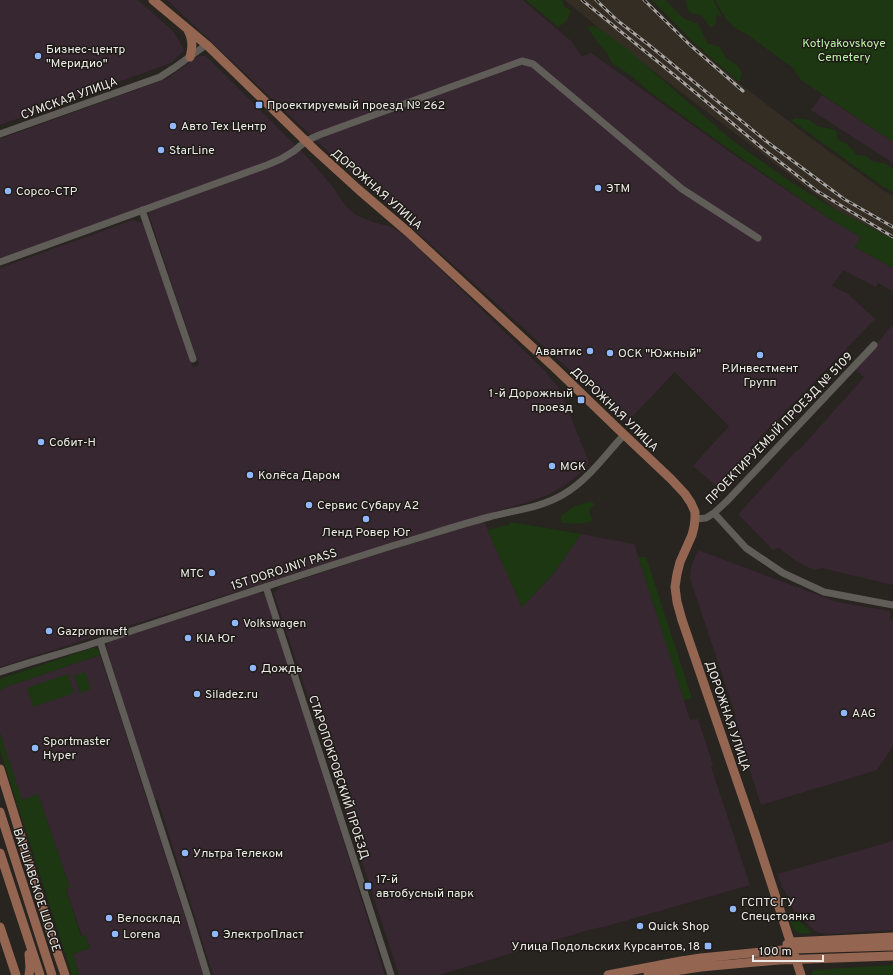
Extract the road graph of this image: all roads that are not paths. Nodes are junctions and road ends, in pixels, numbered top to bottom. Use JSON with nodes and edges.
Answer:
{"nodes":[{"id":1,"x":154,"y":0,"type":"edge"},
{"id":2,"x":187,"y":29,"type":"junction"},
{"id":3,"x":206,"y":45,"type":"junction"},
{"id":4,"x":190,"y":57,"type":"junction"},
{"id":5,"x":0,"y":134,"type":"edge"},
{"id":6,"x":306,"y":141,"type":"junction"},
{"id":7,"x":142,"y":210,"type":"junction"},
{"id":8,"x":758,"y":238,"type":"dead end"},
{"id":9,"x":0,"y":262,"type":"edge"},
{"id":10,"x":874,"y":345,"type":"dead end"},
{"id":11,"x":193,"y":359,"type":"dead end"},
{"id":12,"x":624,"y":435,"type":"junction"},
{"id":13,"x":714,"y":513,"type":"junction"},
{"id":14,"x":695,"y":519,"type":"junction"},
{"id":15,"x":266,"y":587,"type":"junction"},
{"id":16,"x":893,"y":605,"type":"edge"},
{"id":17,"x":100,"y":641,"type":"junction"},
{"id":18,"x":0,"y":672,"type":"edge"},
{"id":19,"x":0,"y":769,"type":"edge"},
{"id":20,"x":0,"y":812,"type":"edge"},
{"id":21,"x":0,"y":853,"type":"edge"},
{"id":22,"x":23,"y":885,"type":"junction"},
{"id":23,"x":0,"y":927,"type":"edge"},
{"id":24,"x":52,"y":937,"type":"junction"},
{"id":25,"x":893,"y":937,"type":"edge"},
{"id":26,"x":28,"y":940,"type":"junction"},
{"id":27,"x":792,"y":946,"type":"junction"},
{"id":28,"x":893,"y":946,"type":"edge"},
{"id":29,"x":893,"y":956,"type":"edge"},
{"id":30,"x":796,"y":959,"type":"junction"},
{"id":31,"x":16,"y":975,"type":"edge"},
{"id":32,"x":29,"y":975,"type":"edge"},
{"id":33,"x":40,"y":975,"type":"edge"},
{"id":34,"x":52,"y":975,"type":"edge"},
{"id":35,"x":66,"y":975,"type":"edge"},
{"id":36,"x":207,"y":975,"type":"edge"},
{"id":37,"x":391,"y":975,"type":"edge"},
{"id":38,"x":608,"y":975,"type":"edge"},
{"id":39,"x":648,"y":975,"type":"edge"},
{"id":40,"x":801,"y":975,"type":"edge"}],
"edges":[{"from":1,"to":2,"type":"main road","name":"ДОРОЖНАЯ УЛИЦА"},
{"from":2,"to":3,"type":"main road","name":"ДОРОЖНАЯ УЛИЦА"},
{"from":2,"to":4,"type":"main road"},
{"from":3,"to":4,"type":"street","name":"СУМСКАЯ УЛИЦА"},
{"from":3,"to":6,"type":"main road","name":"ДОРОЖНАЯ УЛИЦА"},
{"from":4,"to":5,"type":"street","name":"СУМСКАЯ УЛИЦА"},
{"from":6,"to":7,"type":"street"},
{"from":6,"to":8,"type":"street"},
{"from":6,"to":12,"type":"main road","name":"ДОРОЖНАЯ УЛИЦА"},
{"from":7,"to":9,"type":"street"},
{"from":7,"to":11,"type":"street"},
{"from":10,"to":13,"type":"street","name":"ПРОЕКТИРУЕМЫЙ ПРОЕЗД № 5109"},
{"from":12,"to":14,"type":"main road","name":"ДОРОЖНАЯ УЛИЦА"},
{"from":12,"to":15,"type":"street","name":"1ST DOROJNIY PASS"},
{"from":13,"to":14,"type":"street","name":"ПРОЕКТИРУЕМЫЙ ПРОЕЗД № 5109"},
{"from":13,"to":16,"type":"street"},
{"from":14,"to":27,"type":"main road","name":"ДОРОЖНАЯ УЛИЦА"},
{"from":15,"to":17,"type":"street","name":"1ST DOROJNIY PASS"},
{"from":15,"to":37,"type":"street","name":"СТАРОПОКРОВСКИЙ ПРОЕЗД"},
{"from":17,"to":18,"type":"street","name":"1ST DOROJNIY PASS"},
{"from":17,"to":36,"type":"street"},
{"from":19,"to":24,"type":"main road"},
{"from":20,"to":22,"type":"main road","name":"ВАРШАВСКОЕ ШОССЕ"},
{"from":21,"to":26,"type":"main road","name":"ВАРШАВСКОЕ ШОССЕ"},
{"from":22,"to":24,"type":"main road"},
{"from":22,"to":34,"type":"main road","name":"ВАРШАВСКОЕ ШОССЕ"},
{"from":23,"to":31,"type":"main road"},
{"from":24,"to":35,"type":"main road","name":"ВАРШАВСКОЕ ШОССЕ"},
{"from":25,"to":27,"type":"main road"},
{"from":26,"to":32,"type":"main road"},
{"from":26,"to":33,"type":"main road","name":"ВАРШАВСКОЕ ШОССЕ"},
{"from":27,"to":28,"type":"main road"},
{"from":27,"to":30,"type":"main road","name":"ДОРОЖНАЯ УЛИЦА"},
{"from":27,"to":38,"type":"main road"},
{"from":29,"to":30,"type":"main road"},
{"from":30,"to":39,"type":"main road"},
{"from":30,"to":40,"type":"main road","name":"ДОРОЖНАЯ УЛИЦА"}]}
